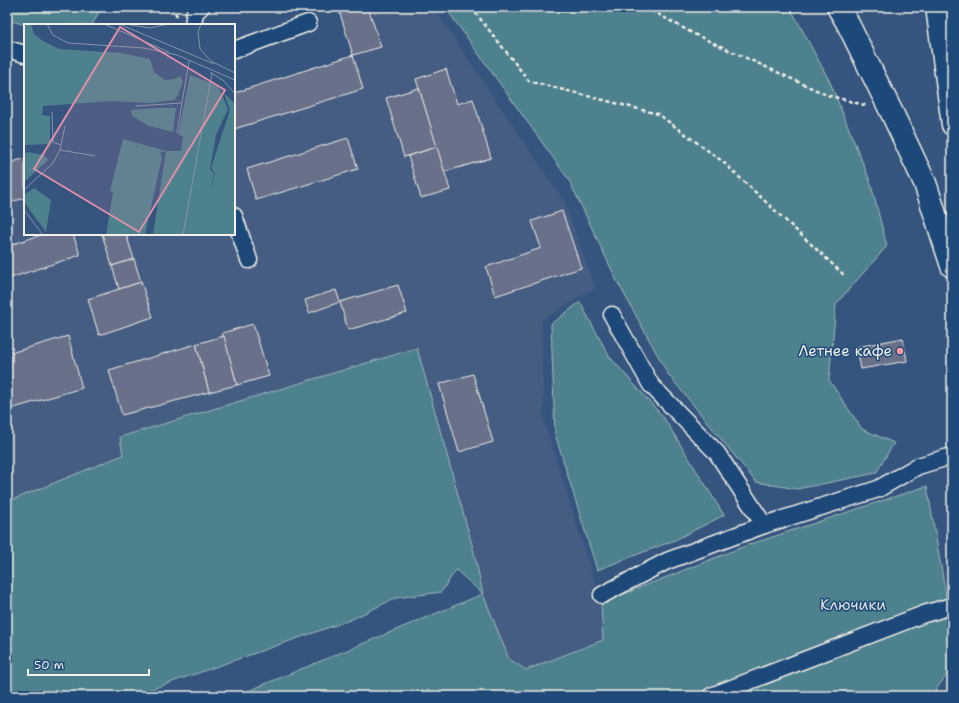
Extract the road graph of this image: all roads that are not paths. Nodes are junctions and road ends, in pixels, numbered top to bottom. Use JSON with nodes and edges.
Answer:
{"nodes":[{"id":1,"x":201,"y":7,"type":"edge"},
{"id":2,"x":838,"y":7,"type":"edge"},
{"id":3,"x":936,"y":7,"type":"edge"},
{"id":4,"x":308,"y":23,"type":"dead end"},
{"id":5,"x":193,"y":24,"type":"edge"},
{"id":6,"x":7,"y":49,"type":"edge"},
{"id":7,"x":235,"y":50,"type":"edge"},
{"id":8,"x":24,"y":54,"type":"edge"},
{"id":9,"x":952,"y":125,"type":"edge"},
{"id":10,"x":235,"y":219,"type":"edge"},
{"id":11,"x":249,"y":260,"type":"dead end"},
{"id":12,"x":952,"y":266,"type":"edge"},
{"id":13,"x":612,"y":315,"type":"dead end"},
{"id":14,"x":952,"y":456,"type":"edge"},
{"id":15,"x":764,"y":525,"type":"junction"},
{"id":16,"x":602,"y":595,"type":"dead end"},
{"id":17,"x":952,"y":606,"type":"edge"},
{"id":18,"x":711,"y":696,"type":"edge"}],
"edges":[{"from":1,"to":5,"type":"lane"},
{"from":2,"to":12,"type":"highway"},
{"from":3,"to":9,"type":"main road"},
{"from":4,"to":7,"type":"lane"},
{"from":6,"to":8,"type":"lane"},
{"from":10,"to":11,"type":"lane"},
{"from":13,"to":15,"type":"lane"},
{"from":14,"to":15,"type":"lane"},
{"from":15,"to":16,"type":"lane"},
{"from":17,"to":18,"type":"lane"}]}
